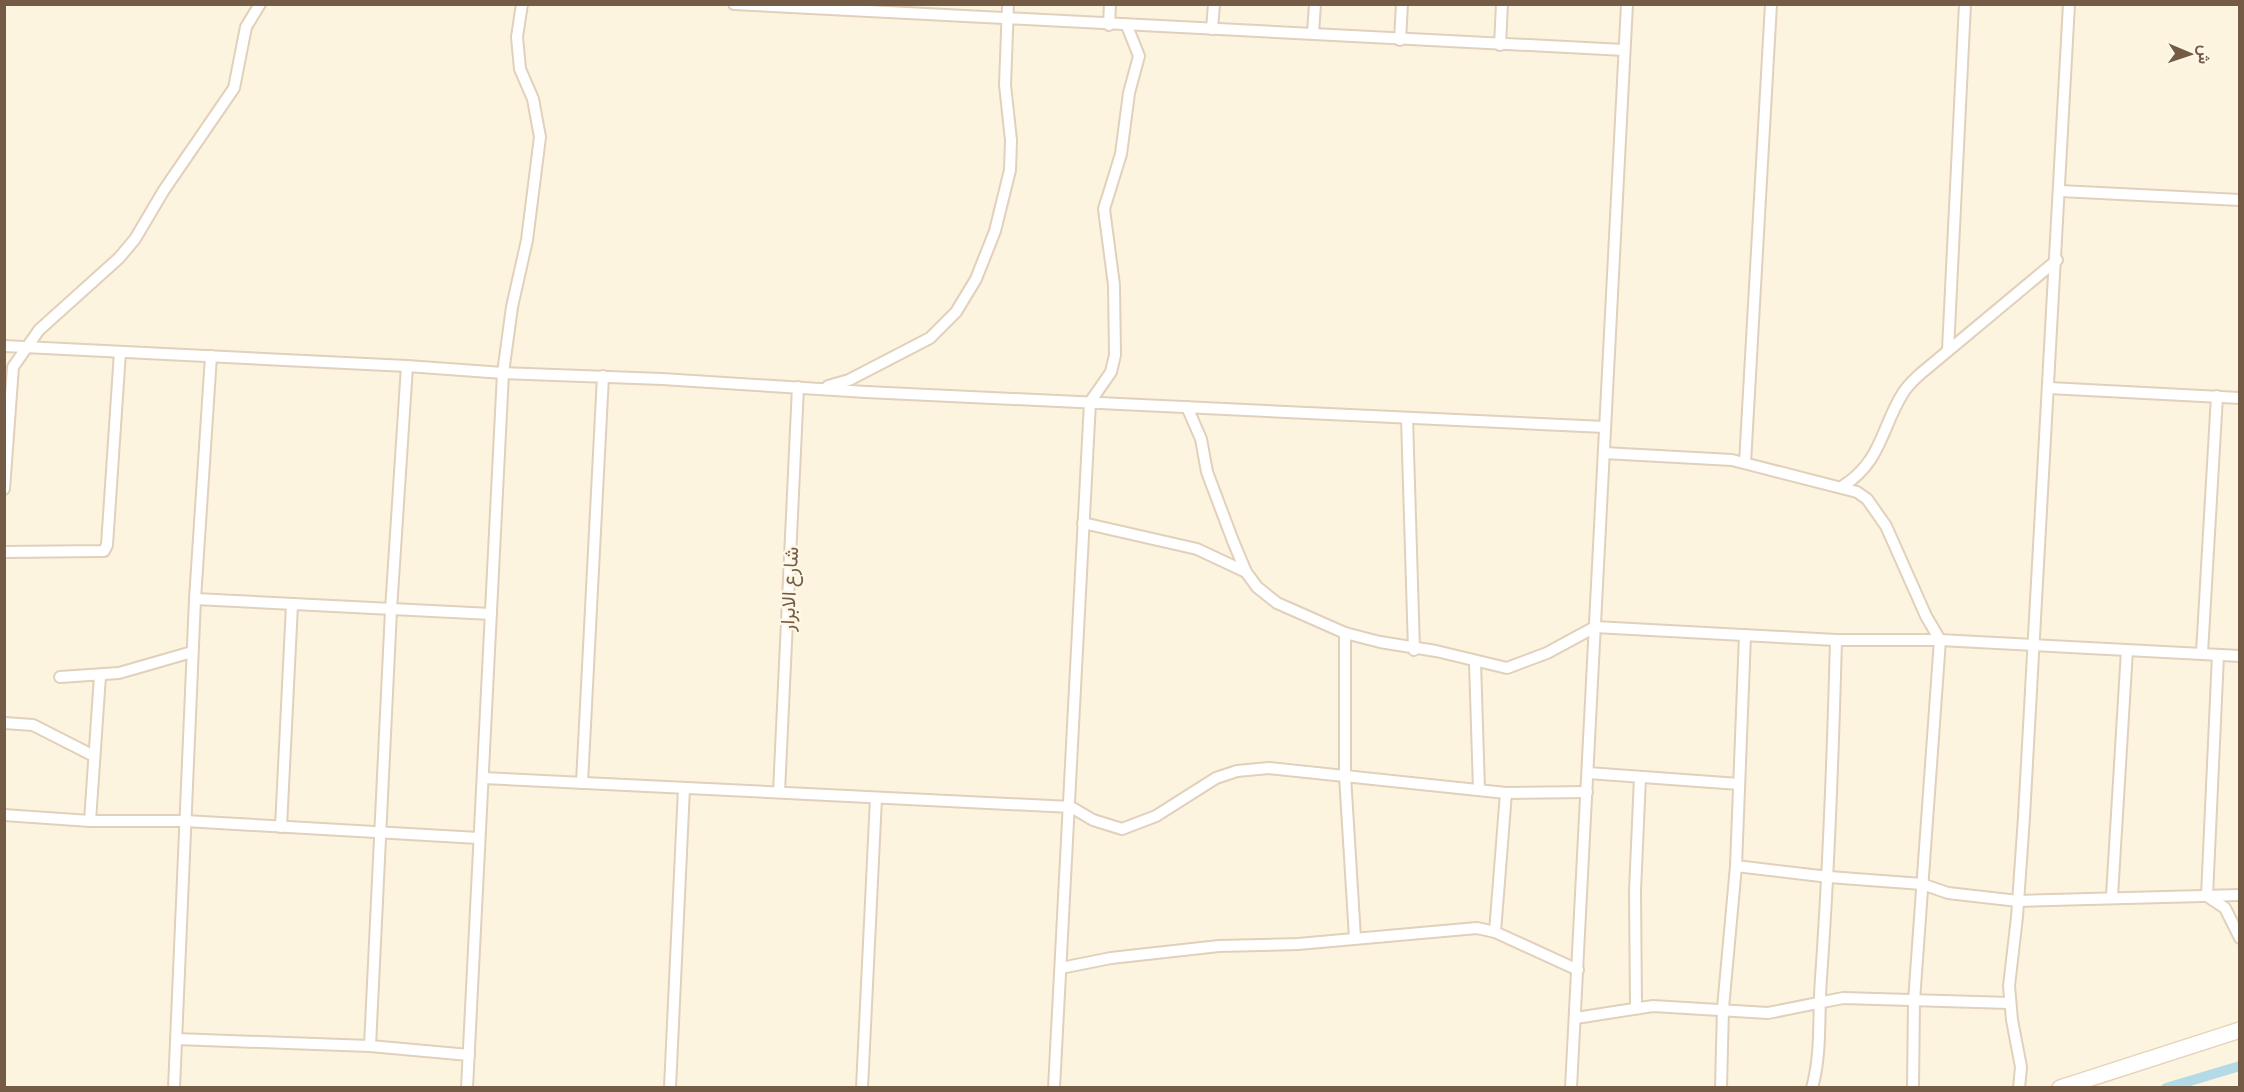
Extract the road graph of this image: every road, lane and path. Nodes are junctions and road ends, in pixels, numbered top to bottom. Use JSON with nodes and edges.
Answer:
{"nodes":[{"id":1,"x":260,"y":4,"type":"edge"},
{"id":2,"x":522,"y":4,"type":"edge"},
{"id":3,"x":734,"y":4,"type":"edge"},
{"id":4,"x":1008,"y":4,"type":"edge"},
{"id":5,"x":1110,"y":4,"type":"edge"},
{"id":6,"x":1214,"y":4,"type":"edge"},
{"id":7,"x":1315,"y":4,"type":"edge"},
{"id":8,"x":1402,"y":4,"type":"edge"},
{"id":9,"x":1502,"y":4,"type":"edge"},
{"id":10,"x":1627,"y":4,"type":"edge"},
{"id":11,"x":1771,"y":4,"type":"edge"},
{"id":12,"x":1965,"y":4,"type":"edge"},
{"id":13,"x":2068,"y":4,"type":"edge"},
{"id":14,"x":819,"y":7,"type":"edge"},
{"id":15,"x":913,"y":10,"type":"edge"},
{"id":16,"x":1007,"y":20,"type":"junction"},
{"id":17,"x":1109,"y":25,"type":"junction"},
{"id":18,"x":1127,"y":26,"type":"junction"},
{"id":19,"x":1212,"y":29,"type":"junction"},
{"id":20,"x":1313,"y":33,"type":"junction"},
{"id":21,"x":1400,"y":40,"type":"junction"},
{"id":22,"x":1500,"y":45,"type":"junction"},
{"id":23,"x":1624,"y":51,"type":"junction"},
{"id":24,"x":2060,"y":191,"type":"junction"},
{"id":25,"x":2240,"y":200,"type":"edge"},
{"id":26,"x":2056,"y":260,"type":"junction"},
{"id":27,"x":4,"y":346,"type":"edge"},
{"id":28,"x":25,"y":347,"type":"junction"},
{"id":29,"x":1948,"y":350,"type":"junction"},
{"id":30,"x":120,"y":352,"type":"junction"},
{"id":31,"x":212,"y":356,"type":"junction"},
{"id":32,"x":407,"y":366,"type":"junction"},
{"id":33,"x":503,"y":373,"type":"junction"},
{"id":34,"x":603,"y":376,"type":"junction"},
{"id":35,"x":798,"y":387,"type":"junction"},
{"id":36,"x":822,"y":388,"type":"junction"},
{"id":37,"x":2049,"y":388,"type":"junction"},
{"id":38,"x":2217,"y":396,"type":"junction"},
{"id":39,"x":2240,"y":398,"type":"edge"},
{"id":40,"x":1090,"y":402,"type":"junction"},
{"id":41,"x":1187,"y":407,"type":"junction"},
{"id":42,"x":1407,"y":418,"type":"junction"},
{"id":43,"x":1605,"y":427,"type":"junction"},
{"id":44,"x":1604,"y":453,"type":"junction"},
{"id":45,"x":1745,"y":463,"type":"junction"},
{"id":46,"x":1843,"y":486,"type":"junction"},
{"id":47,"x":4,"y":489,"type":"edge"},
{"id":48,"x":1083,"y":523,"type":"junction"},
{"id":49,"x":4,"y":552,"type":"edge"},
{"id":50,"x":1246,"y":572,"type":"junction"},
{"id":51,"x":195,"y":599,"type":"junction"},
{"id":52,"x":292,"y":605,"type":"junction"},
{"id":53,"x":391,"y":610,"type":"junction"},
{"id":54,"x":491,"y":614,"type":"junction"},
{"id":55,"x":1596,"y":627,"type":"junction"},
{"id":56,"x":1345,"y":633,"type":"junction"},
{"id":57,"x":1745,"y":635,"type":"junction"},
{"id":58,"x":1836,"y":640,"type":"junction"},
{"id":59,"x":1940,"y":640,"type":"junction"},
{"id":60,"x":2033,"y":646,"type":"junction"},
{"id":61,"x":1413,"y":650,"type":"junction"},
{"id":62,"x":2127,"y":650,"type":"junction"},
{"id":63,"x":192,"y":652,"type":"junction"},
{"id":64,"x":2202,"y":653,"type":"junction"},
{"id":65,"x":2218,"y":655,"type":"junction"},
{"id":66,"x":2240,"y":656,"type":"edge"},
{"id":67,"x":1474,"y":662,"type":"junction"},
{"id":68,"x":100,"y":676,"type":"junction"},
{"id":69,"x":60,"y":677,"type":"dead end"},
{"id":70,"x":4,"y":723,"type":"edge"},
{"id":71,"x":94,"y":756,"type":"junction"},
{"id":72,"x":1588,"y":773,"type":"junction"},
{"id":73,"x":1345,"y":776,"type":"junction"},
{"id":74,"x":483,"y":777,"type":"junction"},
{"id":75,"x":1641,"y":777,"type":"junction"},
{"id":76,"x":582,"y":783,"type":"junction"},
{"id":77,"x":1739,"y":784,"type":"junction"},
{"id":78,"x":684,"y":788,"type":"junction"},
{"id":79,"x":1479,"y":790,"type":"junction"},
{"id":80,"x":779,"y":792,"type":"junction"},
{"id":81,"x":1587,"y":792,"type":"junction"},
{"id":82,"x":1506,"y":793,"type":"junction"},
{"id":83,"x":876,"y":798,"type":"junction"},
{"id":84,"x":1071,"y":807,"type":"junction"},
{"id":85,"x":4,"y":815,"type":"edge"},
{"id":86,"x":90,"y":821,"type":"junction"},
{"id":87,"x":185,"y":821,"type":"junction"},
{"id":88,"x":281,"y":826,"type":"junction"},
{"id":89,"x":379,"y":832,"type":"junction"},
{"id":90,"x":478,"y":838,"type":"junction"},
{"id":91,"x":1736,"y":866,"type":"junction"},
{"id":92,"x":1828,"y":878,"type":"junction"},
{"id":93,"x":1922,"y":884,"type":"junction"},
{"id":94,"x":2240,"y":895,"type":"edge"},
{"id":95,"x":2112,"y":896,"type":"junction"},
{"id":96,"x":2207,"y":896,"type":"junction"},
{"id":97,"x":2018,"y":901,"type":"junction"},
{"id":98,"x":1495,"y":932,"type":"junction"},
{"id":99,"x":1355,"y":938,"type":"junction"},
{"id":100,"x":2240,"y":938,"type":"edge"},
{"id":101,"x":1061,"y":968,"type":"junction"},
{"id":102,"x":1578,"y":970,"type":"junction"},
{"id":103,"x":1914,"y":1001,"type":"junction"},
{"id":104,"x":1819,"y":1003,"type":"junction"},
{"id":105,"x":2010,"y":1003,"type":"junction"},
{"id":106,"x":1636,"y":1007,"type":"junction"},
{"id":107,"x":1723,"y":1008,"type":"junction"},
{"id":108,"x":1576,"y":1018,"type":"junction"},
{"id":109,"x":2240,"y":1030,"type":"edge"},
{"id":110,"x":176,"y":1039,"type":"junction"},
{"id":111,"x":370,"y":1046,"type":"junction"},
{"id":112,"x":469,"y":1055,"type":"junction"},
{"id":113,"x":174,"y":1088,"type":"edge"},
{"id":114,"x":467,"y":1088,"type":"edge"},
{"id":115,"x":670,"y":1088,"type":"edge"},
{"id":116,"x":862,"y":1088,"type":"edge"},
{"id":117,"x":1054,"y":1088,"type":"edge"},
{"id":118,"x":1570,"y":1088,"type":"edge"},
{"id":119,"x":1721,"y":1088,"type":"edge"},
{"id":120,"x":1812,"y":1088,"type":"edge"},
{"id":121,"x":1913,"y":1088,"type":"edge"},
{"id":122,"x":2019,"y":1088,"type":"edge"},
{"id":123,"x":2060,"y":1088,"type":"edge"}],
"edges":[{"from":1,"to":28,"type":"street"},
{"from":2,"to":33,"type":"street"},
{"from":3,"to":14,"type":"street"},
{"from":4,"to":16,"type":"street"},
{"from":5,"to":17,"type":"street"},
{"from":6,"to":19,"type":"street"},
{"from":7,"to":20,"type":"street"},
{"from":8,"to":21,"type":"street"},
{"from":9,"to":22,"type":"street"},
{"from":10,"to":23,"type":"street"},
{"from":11,"to":45,"type":"street"},
{"from":12,"to":29,"type":"street"},
{"from":13,"to":24,"type":"street"},
{"from":14,"to":15,"type":"street"},
{"from":15,"to":16,"type":"street"},
{"from":16,"to":17,"type":"street"},
{"from":16,"to":36,"type":"street"},
{"from":17,"to":18,"type":"street"},
{"from":18,"to":19,"type":"street"},
{"from":18,"to":40,"type":"street"},
{"from":19,"to":20,"type":"street"},
{"from":20,"to":21,"type":"street"},
{"from":21,"to":22,"type":"street"},
{"from":22,"to":23,"type":"street"},
{"from":23,"to":43,"type":"street"},
{"from":24,"to":25,"type":"street"},
{"from":24,"to":26,"type":"street"},
{"from":26,"to":29,"type":"street"},
{"from":26,"to":37,"type":"street"},
{"from":27,"to":28,"type":"street"},
{"from":28,"to":30,"type":"street"},
{"from":28,"to":47,"type":"street"},
{"from":29,"to":46,"type":"street"},
{"from":30,"to":31,"type":"street"},
{"from":30,"to":49,"type":"street"},
{"from":31,"to":32,"type":"street"},
{"from":31,"to":51,"type":"street"},
{"from":32,"to":33,"type":"street"},
{"from":32,"to":53,"type":"street"},
{"from":33,"to":34,"type":"street"},
{"from":33,"to":54,"type":"street"},
{"from":34,"to":35,"type":"street"},
{"from":34,"to":76,"type":"street"},
{"from":35,"to":36,"type":"street"},
{"from":35,"to":80,"type":"street","name":"شارع الابرار"},
{"from":36,"to":40,"type":"street"},
{"from":37,"to":38,"type":"street"},
{"from":37,"to":60,"type":"street"},
{"from":38,"to":39,"type":"street"},
{"from":38,"to":64,"type":"street"},
{"from":40,"to":41,"type":"street"},
{"from":40,"to":48,"type":"street"},
{"from":41,"to":42,"type":"street"},
{"from":41,"to":50,"type":"street"},
{"from":42,"to":43,"type":"street"},
{"from":42,"to":61,"type":"street"},
{"from":43,"to":44,"type":"street"},
{"from":44,"to":45,"type":"street"},
{"from":44,"to":55,"type":"street"},
{"from":45,"to":46,"type":"street"},
{"from":46,"to":59,"type":"street"},
{"from":48,"to":50,"type":"street"},
{"from":48,"to":84,"type":"street"},
{"from":50,"to":56,"type":"street"},
{"from":51,"to":52,"type":"street"},
{"from":51,"to":63,"type":"street"},
{"from":52,"to":53,"type":"street"},
{"from":52,"to":88,"type":"street"},
{"from":53,"to":54,"type":"street"},
{"from":53,"to":89,"type":"street"},
{"from":54,"to":74,"type":"street"},
{"from":55,"to":57,"type":"street"},
{"from":55,"to":67,"type":"street"},
{"from":55,"to":72,"type":"street"},
{"from":56,"to":61,"type":"street"},
{"from":56,"to":73,"type":"street"},
{"from":57,"to":58,"type":"street"},
{"from":57,"to":77,"type":"street"},
{"from":58,"to":59,"type":"street"},
{"from":58,"to":92,"type":"street"},
{"from":59,"to":60,"type":"street"},
{"from":59,"to":93,"type":"street"},
{"from":60,"to":62,"type":"street"},
{"from":60,"to":97,"type":"street"},
{"from":61,"to":67,"type":"street"},
{"from":62,"to":64,"type":"street"},
{"from":62,"to":95,"type":"street"},
{"from":63,"to":68,"type":"street"},
{"from":63,"to":87,"type":"street"},
{"from":64,"to":65,"type":"street"},
{"from":65,"to":66,"type":"street"},
{"from":65,"to":96,"type":"street"},
{"from":67,"to":79,"type":"street"},
{"from":68,"to":69,"type":"street"},
{"from":68,"to":71,"type":"street"},
{"from":70,"to":71,"type":"street"},
{"from":71,"to":86,"type":"street"},
{"from":72,"to":75,"type":"street"},
{"from":72,"to":81,"type":"street"},
{"from":73,"to":79,"type":"street"},
{"from":73,"to":84,"type":"street"},
{"from":73,"to":99,"type":"street"},
{"from":74,"to":76,"type":"street"},
{"from":74,"to":90,"type":"street"},
{"from":75,"to":77,"type":"street"},
{"from":75,"to":106,"type":"street"},
{"from":76,"to":78,"type":"street"},
{"from":77,"to":91,"type":"street"},
{"from":78,"to":80,"type":"street"},
{"from":78,"to":115,"type":"street"},
{"from":79,"to":82,"type":"street"},
{"from":80,"to":83,"type":"street"},
{"from":81,"to":82,"type":"street"},
{"from":81,"to":102,"type":"street"},
{"from":82,"to":98,"type":"street"},
{"from":83,"to":84,"type":"street"},
{"from":83,"to":116,"type":"street"},
{"from":84,"to":101,"type":"street"},
{"from":85,"to":86,"type":"street"},
{"from":86,"to":87,"type":"street"},
{"from":87,"to":88,"type":"street"},
{"from":87,"to":110,"type":"street"},
{"from":88,"to":89,"type":"street"},
{"from":89,"to":90,"type":"street"},
{"from":89,"to":111,"type":"street"},
{"from":90,"to":112,"type":"street"},
{"from":91,"to":92,"type":"street"},
{"from":91,"to":107,"type":"street"},
{"from":92,"to":93,"type":"street"},
{"from":92,"to":104,"type":"street"},
{"from":93,"to":97,"type":"street"},
{"from":93,"to":103,"type":"street"},
{"from":94,"to":96,"type":"street"},
{"from":95,"to":96,"type":"street"},
{"from":95,"to":97,"type":"street"},
{"from":96,"to":100,"type":"street"},
{"from":97,"to":105,"type":"street"},
{"from":98,"to":99,"type":"street"},
{"from":98,"to":102,"type":"street"},
{"from":99,"to":101,"type":"street"},
{"from":101,"to":117,"type":"street"},
{"from":102,"to":108,"type":"street"},
{"from":103,"to":104,"type":"street"},
{"from":103,"to":105,"type":"street"},
{"from":103,"to":121,"type":"street"},
{"from":104,"to":107,"type":"street"},
{"from":104,"to":120,"type":"street"},
{"from":105,"to":122,"type":"street"},
{"from":106,"to":107,"type":"street"},
{"from":106,"to":108,"type":"street"},
{"from":107,"to":119,"type":"street"},
{"from":108,"to":118,"type":"street"},
{"from":109,"to":123,"type":"street"},
{"from":110,"to":111,"type":"street"},
{"from":110,"to":113,"type":"street"},
{"from":111,"to":112,"type":"street"},
{"from":112,"to":114,"type":"street"}]}
